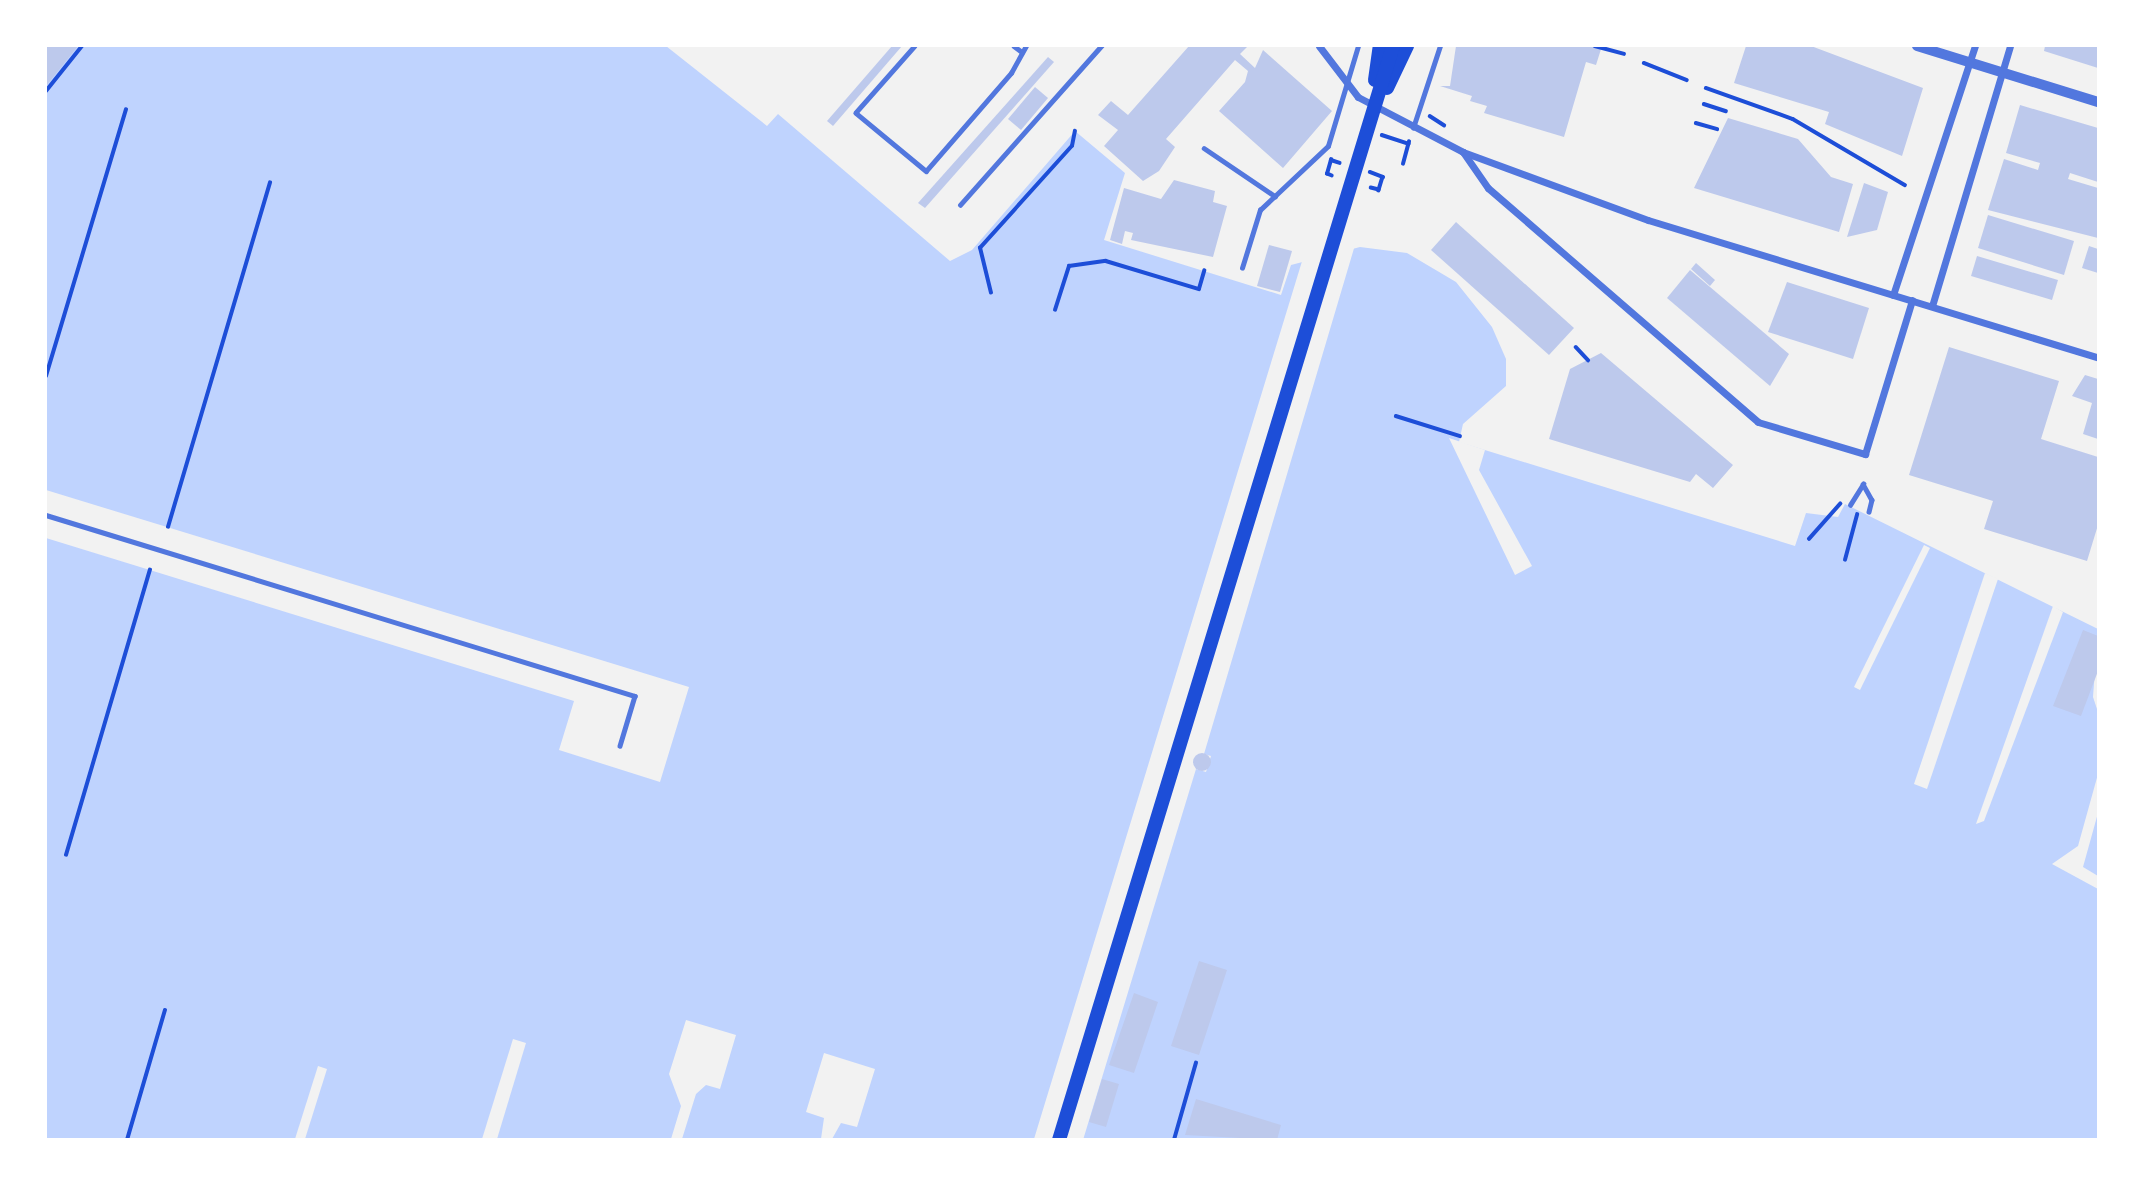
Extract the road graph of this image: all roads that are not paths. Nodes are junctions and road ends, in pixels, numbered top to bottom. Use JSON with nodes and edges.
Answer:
{"nodes":[{"id":1,"x":915,"y":46,"type":"edge"},
{"id":2,"x":1014,"y":46,"type":"edge"},
{"id":3,"x":1026,"y":46,"type":"edge"},
{"id":4,"x":1101,"y":46,"type":"edge"},
{"id":5,"x":1319,"y":46,"type":"edge"},
{"id":6,"x":1358,"y":46,"type":"edge"},
{"id":7,"x":1380,"y":46,"type":"edge"},
{"id":8,"x":1393,"y":46,"type":"edge"},
{"id":9,"x":1407,"y":46,"type":"edge"},
{"id":10,"x":1440,"y":46,"type":"edge"},
{"id":11,"x":1917,"y":46,"type":"edge"},
{"id":12,"x":1975,"y":46,"type":"edge"},
{"id":13,"x":2010,"y":46,"type":"edge"},
{"id":14,"x":1022,"y":52,"type":"junction"},
{"id":15,"x":1970,"y":62,"type":"junction"},
{"id":16,"x":2002,"y":72,"type":"junction"},
{"id":17,"x":1346,"y":84,"type":"junction"},
{"id":18,"x":2098,"y":102,"type":"edge"},
{"id":19,"x":1368,"y":127,"type":"junction"},
{"id":20,"x":1413,"y":133,"type":"junction"},
{"id":21,"x":1204,"y":148,"type":"dead end"},
{"id":22,"x":1463,"y":152,"type":"junction"},
{"id":23,"x":1275,"y":196,"type":"junction"},
{"id":24,"x":960,"y":205,"type":"dead end"},
{"id":25,"x":1242,"y":268,"type":"dead end"},
{"id":26,"x":1893,"y":295,"type":"junction"},
{"id":27,"x":1912,"y":300,"type":"junction"},
{"id":28,"x":1932,"y":306,"type":"junction"},
{"id":29,"x":2098,"y":358,"type":"edge"},
{"id":30,"x":1850,"y":505,"type":"dead end"},
{"id":31,"x":1869,"y":512,"type":"dead end"},
{"id":32,"x":46,"y":515,"type":"edge"},
{"id":33,"x":620,"y":746,"type":"dead end"},
{"id":34,"x":1059,"y":1139,"type":"edge"}],
"edges":[{"from":1,"to":14,"type":"lane"},
{"from":2,"to":14,"type":"lane"},
{"from":3,"to":14,"type":"lane"},
{"from":4,"to":24,"type":"lane"},
{"from":5,"to":17,"type":"street"},
{"from":6,"to":17,"type":"lane"},
{"from":7,"to":19,"type":"main road"},
{"from":8,"to":19,"type":"main road"},
{"from":9,"to":19,"type":"main road"},
{"from":10,"to":20,"type":"lane"},
{"from":11,"to":15,"type":"street"},
{"from":12,"to":15,"type":"street"},
{"from":13,"to":16,"type":"street"},
{"from":15,"to":16,"type":"street"},
{"from":15,"to":26,"type":"street"},
{"from":16,"to":18,"type":"street"},
{"from":16,"to":28,"type":"street"},
{"from":17,"to":20,"type":"street"},
{"from":17,"to":23,"type":"lane"},
{"from":19,"to":34,"type":"main road"},
{"from":20,"to":22,"type":"street"},
{"from":21,"to":23,"type":"lane"},
{"from":22,"to":26,"type":"street"},
{"from":22,"to":27,"type":"street"},
{"from":23,"to":25,"type":"lane"},
{"from":26,"to":27,"type":"street"},
{"from":27,"to":28,"type":"street"},
{"from":28,"to":29,"type":"street"},
{"from":30,"to":31,"type":"lane"},
{"from":32,"to":33,"type":"lane"}]}
